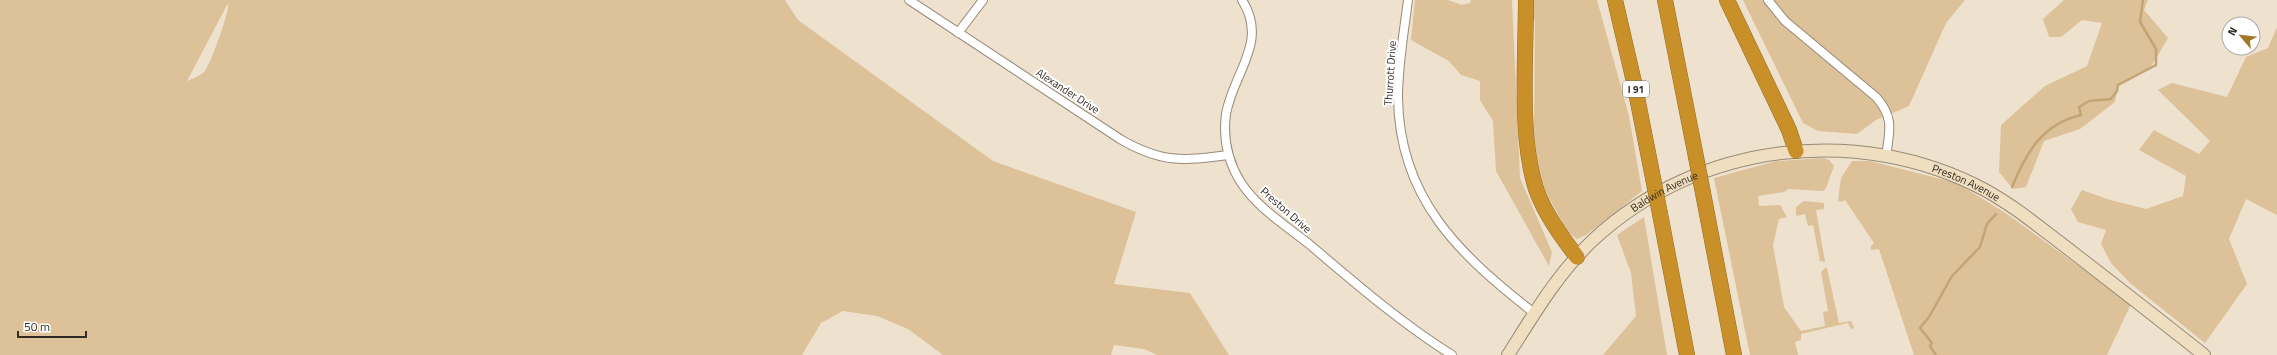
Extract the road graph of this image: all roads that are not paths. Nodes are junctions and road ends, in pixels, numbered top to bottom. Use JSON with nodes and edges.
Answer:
{"nodes":[{"id":1,"x":909,"y":0,"type":"edge"},
{"id":2,"x":982,"y":0,"type":"edge"},
{"id":3,"x":1242,"y":0,"type":"edge"},
{"id":4,"x":1408,"y":0,"type":"edge"},
{"id":5,"x":1526,"y":0,"type":"edge"},
{"id":6,"x":1615,"y":0,"type":"edge"},
{"id":7,"x":1665,"y":0,"type":"edge"},
{"id":8,"x":1727,"y":0,"type":"edge"},
{"id":9,"x":1768,"y":0,"type":"edge"},
{"id":10,"x":958,"y":33,"type":"junction"},
{"id":11,"x":1796,"y":151,"type":"junction"},
{"id":12,"x":1228,"y":155,"type":"junction"},
{"id":13,"x":1886,"y":156,"type":"junction"},
{"id":14,"x":1577,"y":257,"type":"junction"},
{"id":15,"x":1534,"y":313,"type":"junction"},
{"id":16,"x":1452,"y":355,"type":"edge"},
{"id":17,"x":1508,"y":355,"type":"edge"},
{"id":18,"x":1687,"y":355,"type":"edge"},
{"id":19,"x":1734,"y":355,"type":"edge"},
{"id":20,"x":2204,"y":355,"type":"edge"}],
"edges":[{"from":1,"to":10,"type":"street","name":"Alexander Drive"},
{"from":2,"to":10,"type":"street"},
{"from":3,"to":12,"type":"street","name":"Preston Drive"},
{"from":4,"to":15,"type":"street","name":"Thurrott Drive"},
{"from":5,"to":14,"type":"highway"},
{"from":6,"to":18,"type":"highway","number":"I 91","bridge":true},
{"from":7,"to":19,"type":"highway","bridge":true},
{"from":8,"to":11,"type":"highway"},
{"from":9,"to":13,"type":"street"},
{"from":10,"to":12,"type":"street","name":"Alexander Drive"},
{"from":11,"to":13,"type":"main road","name":"Baldwin Avenue"},
{"from":11,"to":14,"type":"main road","name":"Baldwin Avenue"},
{"from":12,"to":16,"type":"street","name":"Preston Drive"},
{"from":13,"to":20,"type":"main road","name":"Preston Avenue"},
{"from":14,"to":15,"type":"main road","name":"Baldwin Avenue"},
{"from":15,"to":17,"type":"main road","name":"Baldwin Avenue"}]}
